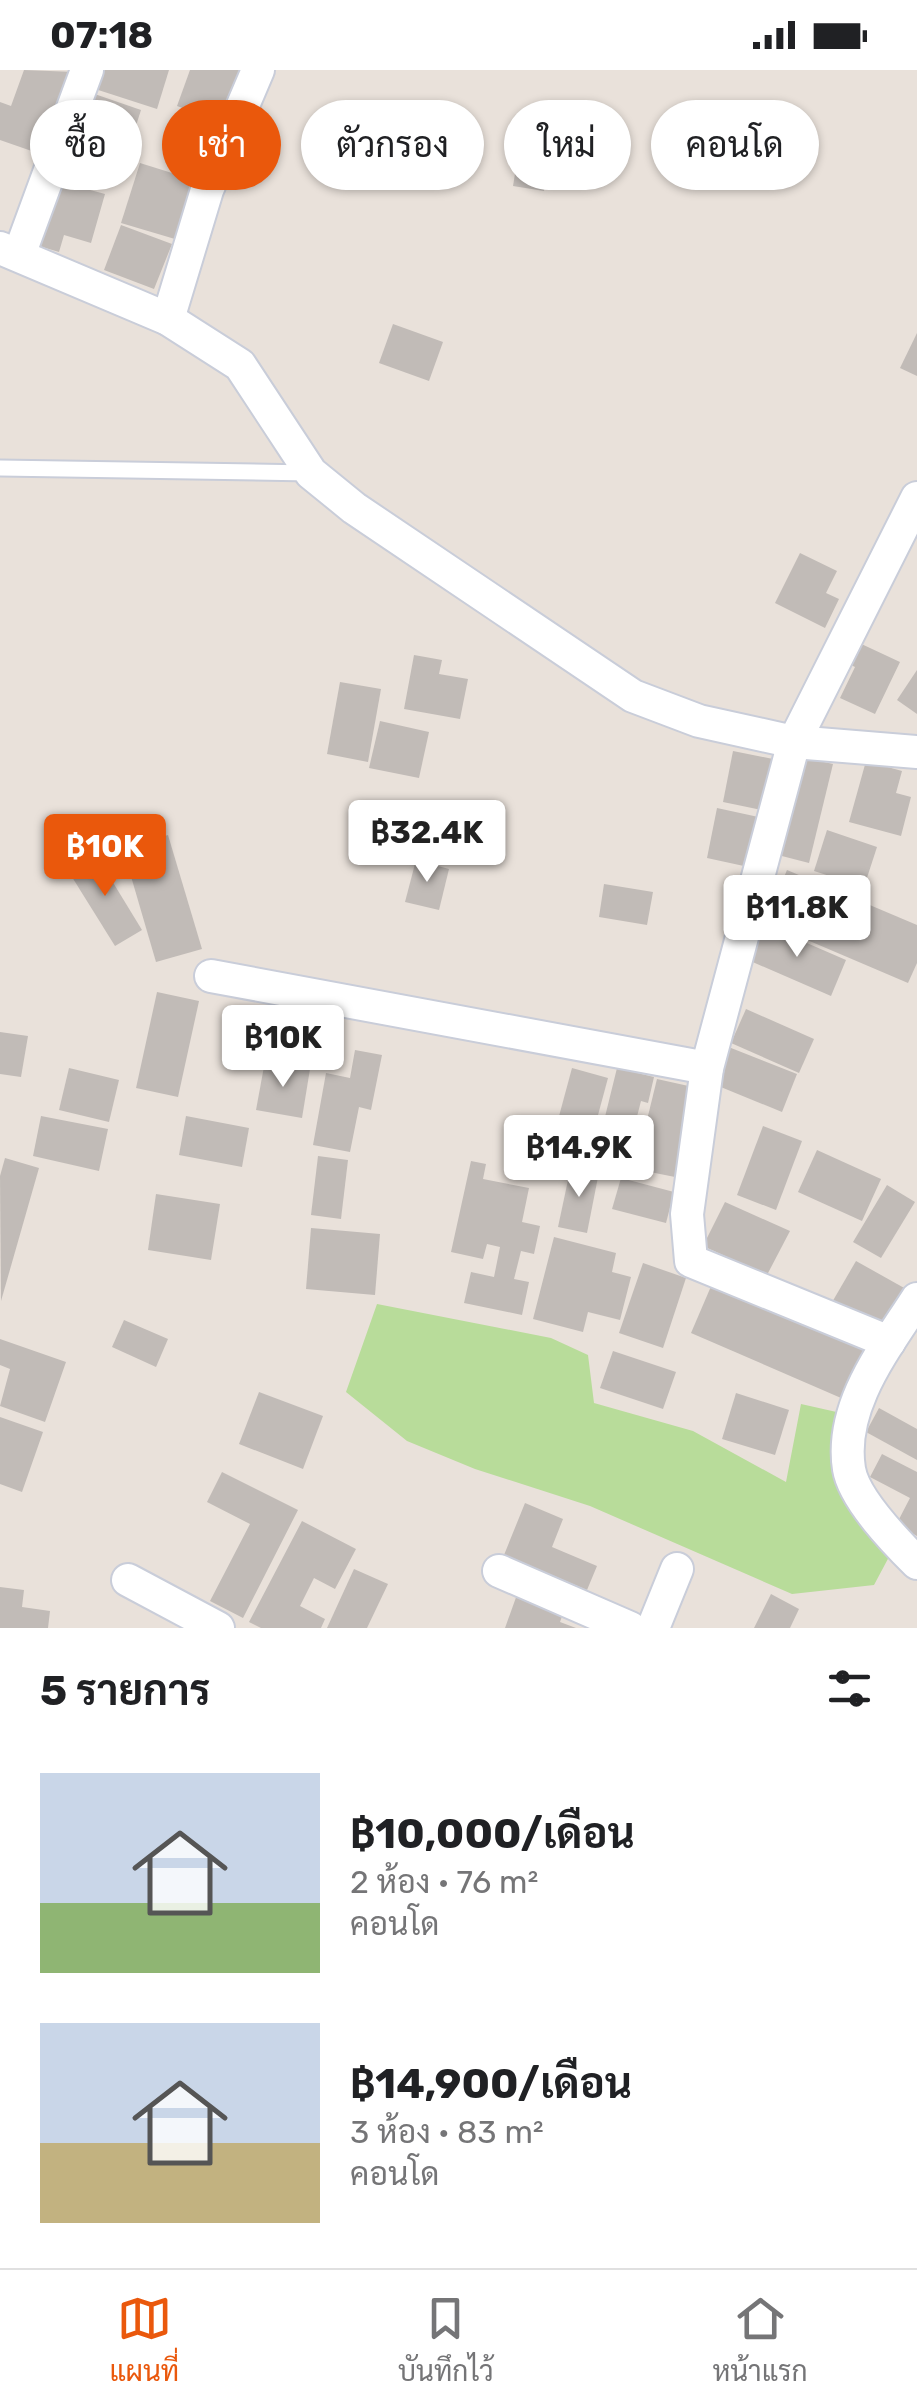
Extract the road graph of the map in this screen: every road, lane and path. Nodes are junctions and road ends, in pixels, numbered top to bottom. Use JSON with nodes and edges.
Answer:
{"nodes":[{"id":1,"x":86,"y":70,"type":"edge"},
{"id":2,"x":258,"y":70,"type":"edge"},
{"id":3,"x":10,"y":252,"type":"edge"},
{"id":4,"x":168,"y":319,"type":"junction"},
{"id":5,"x":0,"y":468,"type":"edge"},
{"id":6,"x":310,"y":473,"type":"junction"},
{"id":7,"x":917,"y":498,"type":"edge"},
{"id":8,"x":794,"y":742,"type":"junction"},
{"id":9,"x":917,"y":752,"type":"edge"},
{"id":10,"x":211,"y":976,"type":"dead end"},
{"id":11,"x":708,"y":1068,"type":"junction"},
{"id":12,"x":917,"y":1299,"type":"edge"},
{"id":13,"x":889,"y":1342,"type":"junction"},
{"id":14,"x":917,"y":1563,"type":"edge"},
{"id":15,"x":677,"y":1568,"type":"dead end"},
{"id":16,"x":499,"y":1571,"type":"dead end"},
{"id":17,"x":128,"y":1580,"type":"dead end"},
{"id":18,"x":218,"y":1628,"type":"edge"},
{"id":19,"x":630,"y":1628,"type":"edge"},
{"id":20,"x":653,"y":1628,"type":"edge"}],
"edges":[{"from":1,"to":3,"type":"street"},
{"from":2,"to":4,"type":"street"},
{"from":3,"to":4,"type":"street"},
{"from":4,"to":6,"type":"street"},
{"from":5,"to":6,"type":"lane"},
{"from":6,"to":8,"type":"street"},
{"from":7,"to":8,"type":"street"},
{"from":8,"to":9,"type":"street"},
{"from":8,"to":11,"type":"street"},
{"from":10,"to":11,"type":"street"},
{"from":11,"to":13,"type":"street"},
{"from":12,"to":13,"type":"street"},
{"from":13,"to":14,"type":"street"},
{"from":15,"to":20,"type":"street"},
{"from":16,"to":19,"type":"street"},
{"from":17,"to":18,"type":"street"}]}
